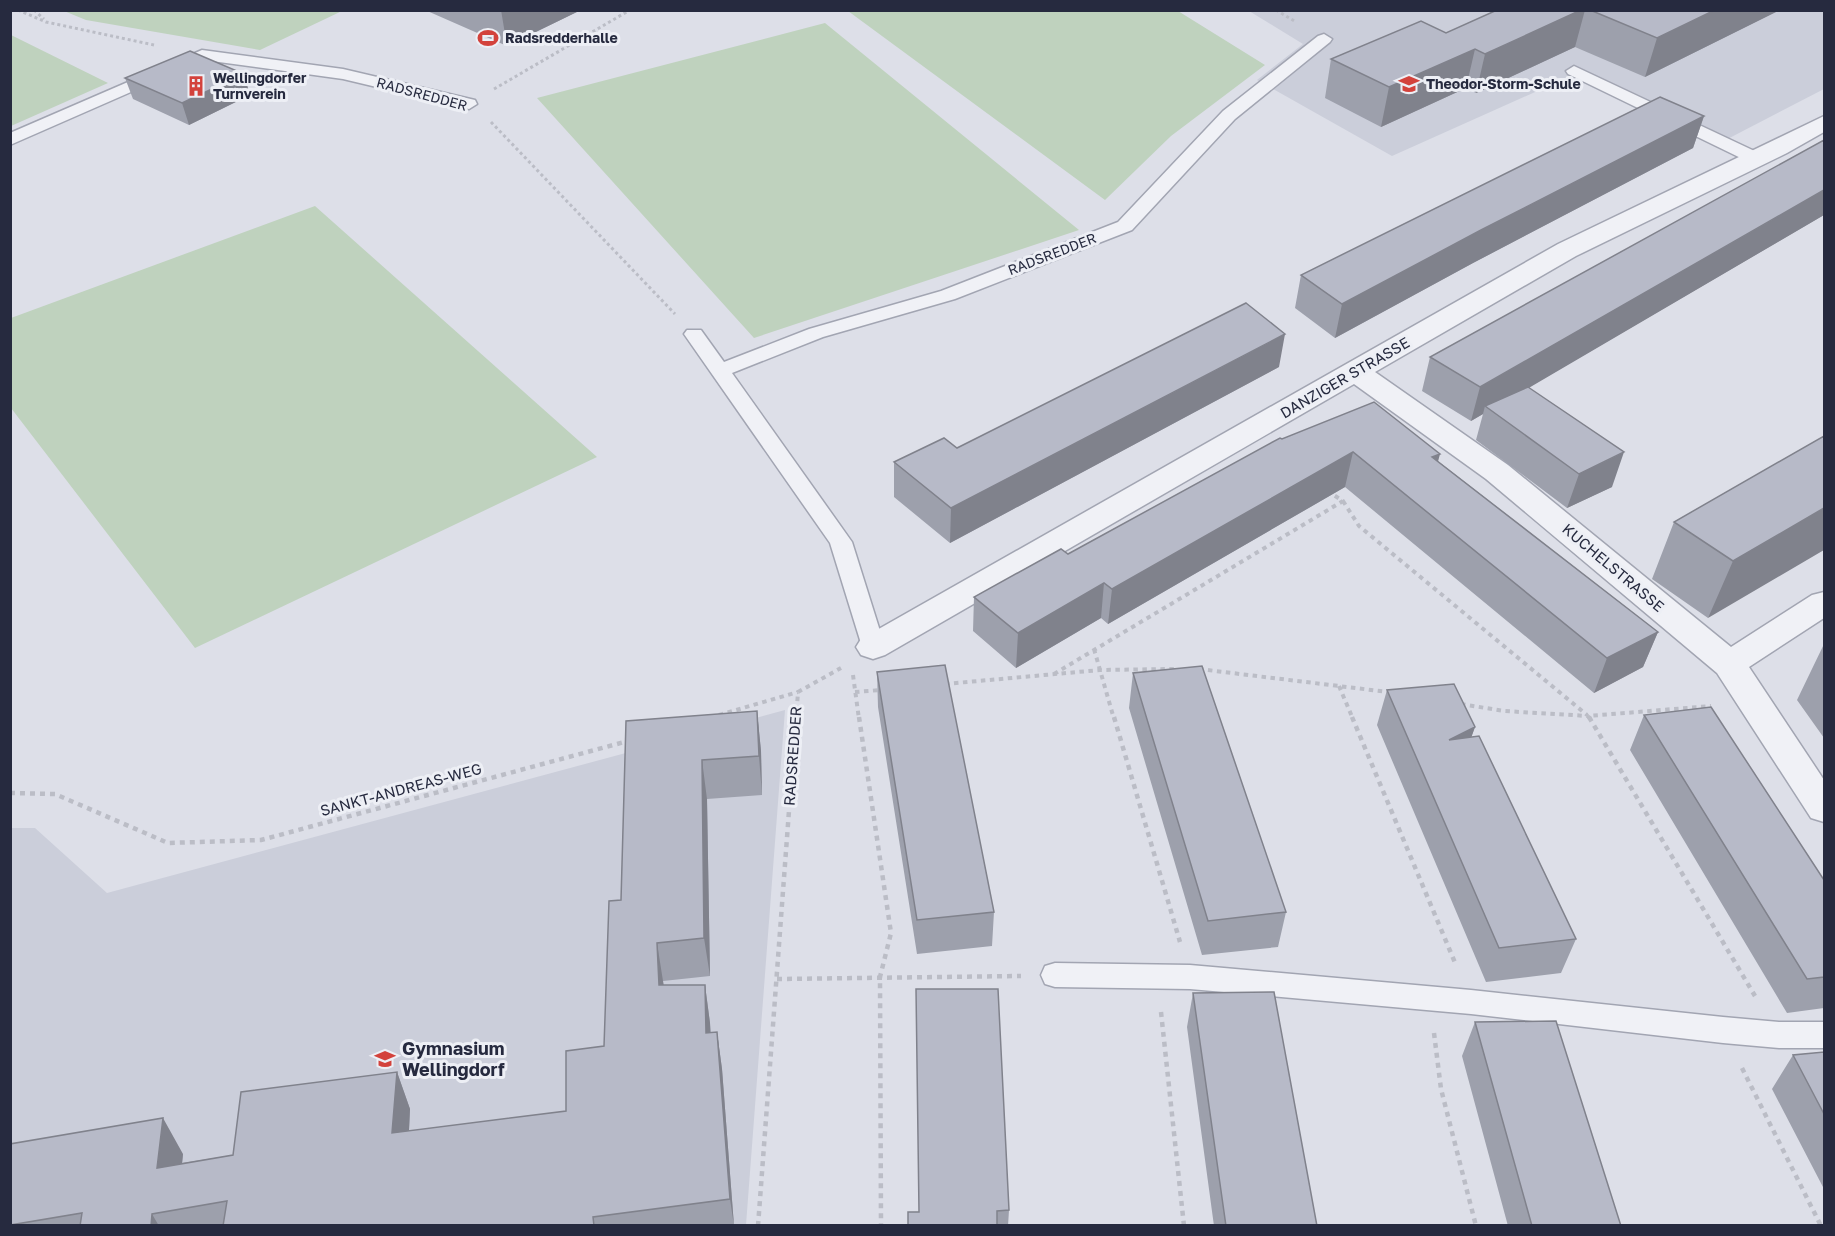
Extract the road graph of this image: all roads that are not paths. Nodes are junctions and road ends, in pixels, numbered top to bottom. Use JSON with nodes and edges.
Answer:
{"nodes":[{"id":1,"x":1324,"y":39,"type":"dead end"},
{"id":2,"x":1574,"y":71,"type":"dead end"},
{"id":3,"x":469,"y":104,"type":"road end"},
{"id":4,"x":1824,"y":123,"type":"edge"},
{"id":5,"x":10,"y":140,"type":"edge"},
{"id":6,"x":1768,"y":153,"type":"junction"},
{"id":7,"x":1806,"y":157,"type":"edge"},
{"id":8,"x":694,"y":334,"type":"road end"},
{"id":9,"x":720,"y":370,"type":"junction"},
{"id":10,"x":1356,"y":372,"type":"junction"},
{"id":11,"x":1824,"y":603,"type":"edge"},
{"id":12,"x":862,"y":655,"type":"joint"},
{"id":13,"x":1729,"y":664,"type":"junction"},
{"id":14,"x":1824,"y":808,"type":"edge"},
{"id":15,"x":1055,"y":975,"type":"road end"},
{"id":16,"x":1824,"y":1035,"type":"edge"}],
"edges":[{"from":1,"to":9,"type":"lane","name":"RADSREDDER"},
{"from":2,"to":6,"type":"lane"},
{"from":3,"to":5,"type":"lane","name":"RADSREDDER"},
{"from":4,"to":6,"type":"street","name":"DANZIGER STRASSE"},
{"from":6,"to":7,"type":"street"},
{"from":6,"to":10,"type":"street","name":"DANZIGER STRASSE"},
{"from":8,"to":9,"type":"lane"},
{"from":9,"to":12,"type":"lane"},
{"from":10,"to":12,"type":"street","name":"DANZIGER STRASSE"},
{"from":10,"to":13,"type":"street","name":"KUCHELSTRASSE"},
{"from":11,"to":13,"type":"street"},
{"from":13,"to":14,"type":"street","name":"KUCHELSTRASSE"},
{"from":15,"to":16,"type":"lane"}]}
